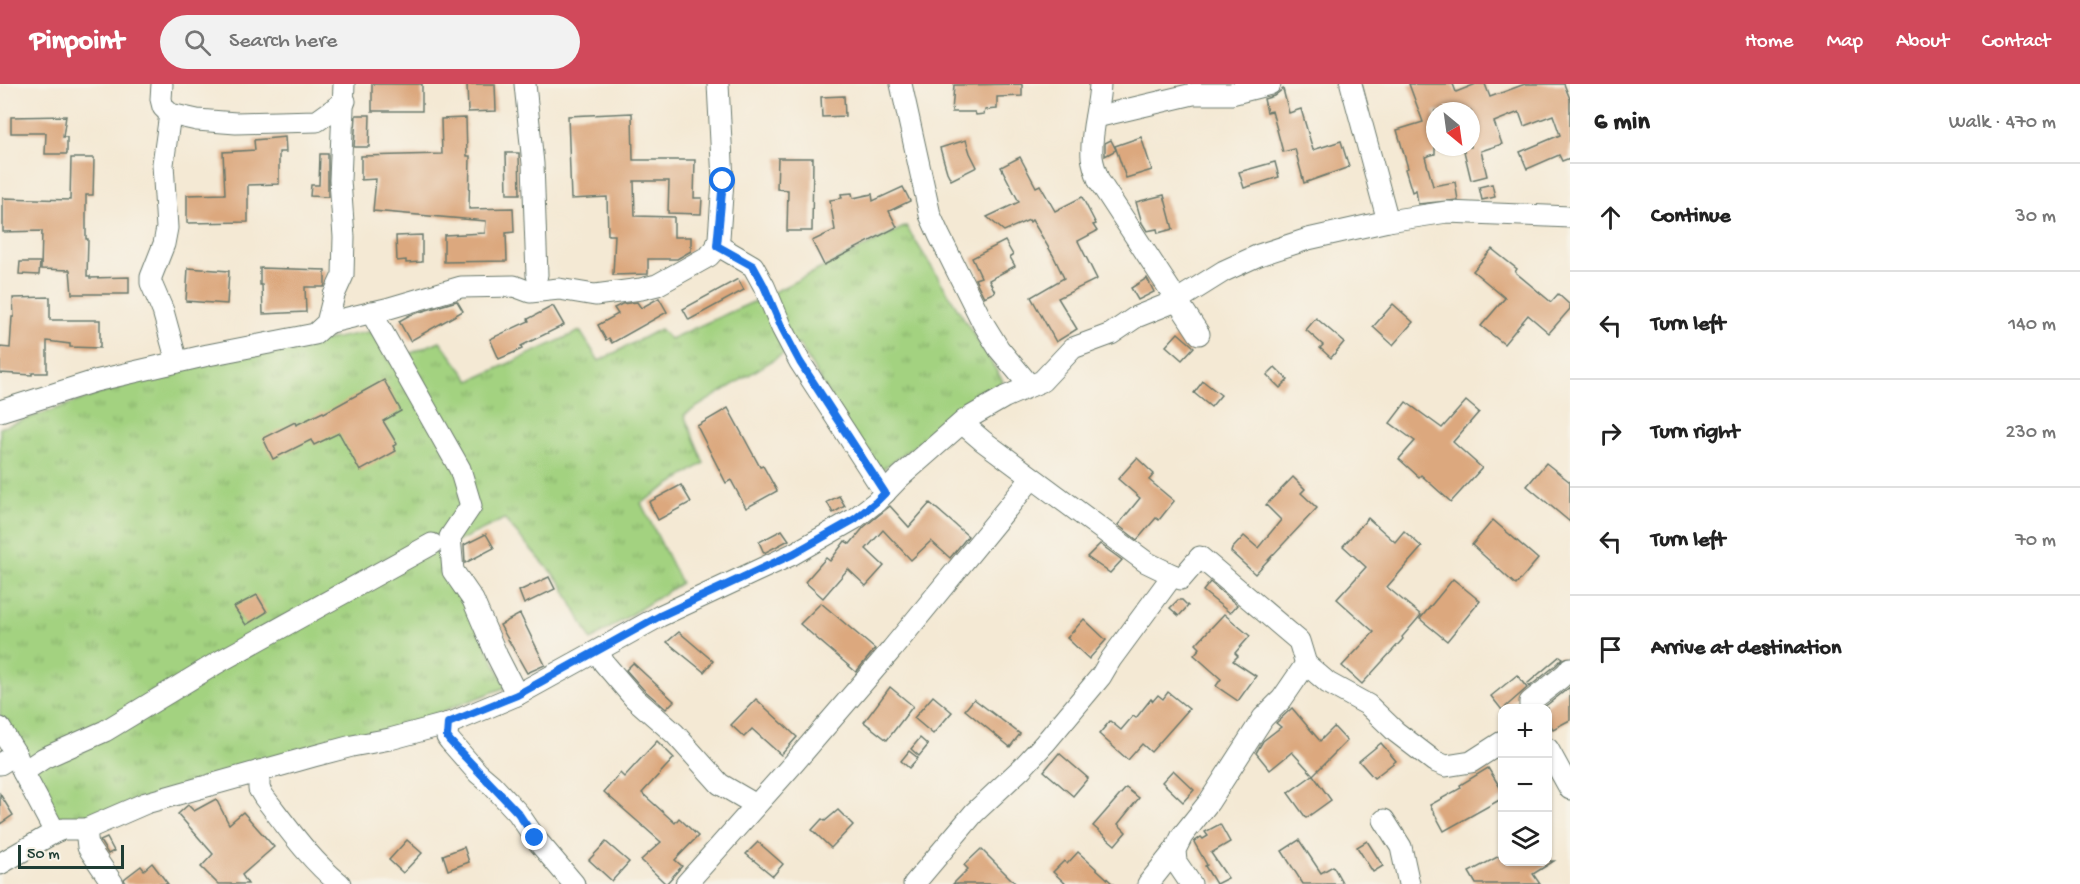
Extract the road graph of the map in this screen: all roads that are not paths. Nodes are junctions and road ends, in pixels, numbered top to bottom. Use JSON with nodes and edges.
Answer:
{"nodes":[{"id":1,"x":162,"y":84,"type":"edge"},
{"id":2,"x":525,"y":84,"type":"edge"},
{"id":3,"x":718,"y":84,"type":"edge"},
{"id":4,"x":901,"y":84,"type":"edge"},
{"id":5,"x":1100,"y":84,"type":"edge"},
{"id":6,"x":1270,"y":84,"type":"edge"},
{"id":7,"x":1351,"y":84,"type":"edge"},
{"id":8,"x":344,"y":93,"type":"edge"},
{"id":9,"x":170,"y":114,"type":"junction"},
{"id":10,"x":1096,"y":117,"type":"junction"},
{"id":11,"x":317,"y":121,"type":"junction"},
{"id":12,"x":342,"y":137,"type":"junction"},
{"id":13,"x":1570,"y":217,"type":"edge"},
{"id":14,"x":1388,"y":221,"type":"junction"},
{"id":15,"x":717,"y":246,"type":"junction"},
{"id":16,"x":537,"y":275,"type":"junction"},
{"id":17,"x":520,"y":288,"type":"junction"},
{"id":18,"x":559,"y":289,"type":"junction"},
{"id":19,"x":1176,"y":301,"type":"junction"},
{"id":20,"x":372,"y":312,"type":"junction"},
{"id":21,"x":318,"y":330,"type":"junction"},
{"id":22,"x":1199,"y":334,"type":"dead end"},
{"id":23,"x":177,"y":362,"type":"junction"},
{"id":24,"x":1030,"y":386,"type":"junction"},
{"id":25,"x":5,"y":405,"type":"edge"},
{"id":26,"x":962,"y":423,"type":"junction"},
{"id":27,"x":1032,"y":477,"type":"junction"},
{"id":28,"x":885,"y":493,"type":"junction"},
{"id":29,"x":432,"y":544,"type":"dead end"},
{"id":30,"x":1173,"y":575,"type":"junction"},
{"id":31,"x":598,"y":651,"type":"junction"},
{"id":32,"x":1306,"y":664,"type":"junction"},
{"id":33,"x":1570,"y":668,"type":"edge"},
{"id":34,"x":517,"y":695,"type":"junction"},
{"id":35,"x":1530,"y":704,"type":"edge"},
{"id":36,"x":448,"y":723,"type":"junction"},
{"id":37,"x":0,"y":728,"type":"edge"},
{"id":38,"x":1498,"y":745,"type":"edge"},
{"id":39,"x":1552,"y":756,"type":"edge"},
{"id":40,"x":13,"y":764,"type":"edge"},
{"id":41,"x":259,"y":771,"type":"junction"},
{"id":42,"x":1570,"y":789,"type":"edge"},
{"id":43,"x":756,"y":805,"type":"junction"},
{"id":44,"x":1384,"y":820,"type":"dead end"},
{"id":45,"x":86,"y":830,"type":"junction"},
{"id":46,"x":55,"y":831,"type":"junction"},
{"id":47,"x":1175,"y":850,"type":"junction"},
{"id":48,"x":0,"y":864,"type":"edge"},
{"id":49,"x":113,"y":884,"type":"edge"},
{"id":50,"x":340,"y":884,"type":"edge"},
{"id":51,"x":574,"y":884,"type":"edge"},
{"id":52,"x":686,"y":884,"type":"edge"},
{"id":53,"x":914,"y":884,"type":"edge"},
{"id":54,"x":1148,"y":884,"type":"edge"},
{"id":55,"x":1191,"y":884,"type":"edge"},
{"id":56,"x":1409,"y":884,"type":"edge"}],
"edges":[{"from":1,"to":9,"type":"street"},
{"from":2,"to":16,"type":"street"},
{"from":3,"to":15,"type":"street"},
{"from":4,"to":24,"type":"street"},
{"from":5,"to":10,"type":"street"},
{"from":6,"to":10,"type":"street"},
{"from":7,"to":14,"type":"street"},
{"from":8,"to":11,"type":"street"},
{"from":8,"to":12,"type":"street"},
{"from":9,"to":11,"type":"street"},
{"from":9,"to":23,"type":"street"},
{"from":10,"to":19,"type":"street"},
{"from":11,"to":12,"type":"street"},
{"from":12,"to":21,"type":"street"},
{"from":13,"to":14,"type":"street"},
{"from":14,"to":19,"type":"street"},
{"from":15,"to":18,"type":"street"},
{"from":15,"to":28,"type":"street"},
{"from":16,"to":17,"type":"street"},
{"from":16,"to":18,"type":"street"},
{"from":17,"to":18,"type":"street"},
{"from":17,"to":20,"type":"street"},
{"from":19,"to":22,"type":"street"},
{"from":19,"to":24,"type":"street"},
{"from":20,"to":21,"type":"street"},
{"from":20,"to":34,"type":"street"},
{"from":21,"to":23,"type":"street"},
{"from":23,"to":25,"type":"street"},
{"from":24,"to":26,"type":"street"},
{"from":26,"to":27,"type":"street"},
{"from":26,"to":28,"type":"street"},
{"from":27,"to":30,"type":"street"},
{"from":27,"to":43,"type":"street"},
{"from":28,"to":31,"type":"street"},
{"from":29,"to":40,"type":"street"},
{"from":30,"to":32,"type":"street"},
{"from":30,"to":53,"type":"street"},
{"from":31,"to":34,"type":"street"},
{"from":31,"to":43,"type":"street"},
{"from":32,"to":38,"type":"street"},
{"from":32,"to":47,"type":"street"},
{"from":33,"to":35,"type":"street"},
{"from":34,"to":36,"type":"street"},
{"from":36,"to":41,"type":"street"},
{"from":36,"to":51,"type":"street"},
{"from":37,"to":40,"type":"street"},
{"from":39,"to":42,"type":"street"},
{"from":40,"to":46,"type":"street"},
{"from":41,"to":45,"type":"street"},
{"from":41,"to":50,"type":"street"},
{"from":43,"to":52,"type":"street"},
{"from":44,"to":56,"type":"street"},
{"from":45,"to":46,"type":"street"},
{"from":45,"to":49,"type":"street"},
{"from":46,"to":48,"type":"street"},
{"from":47,"to":54,"type":"street"},
{"from":47,"to":55,"type":"street"}]}
